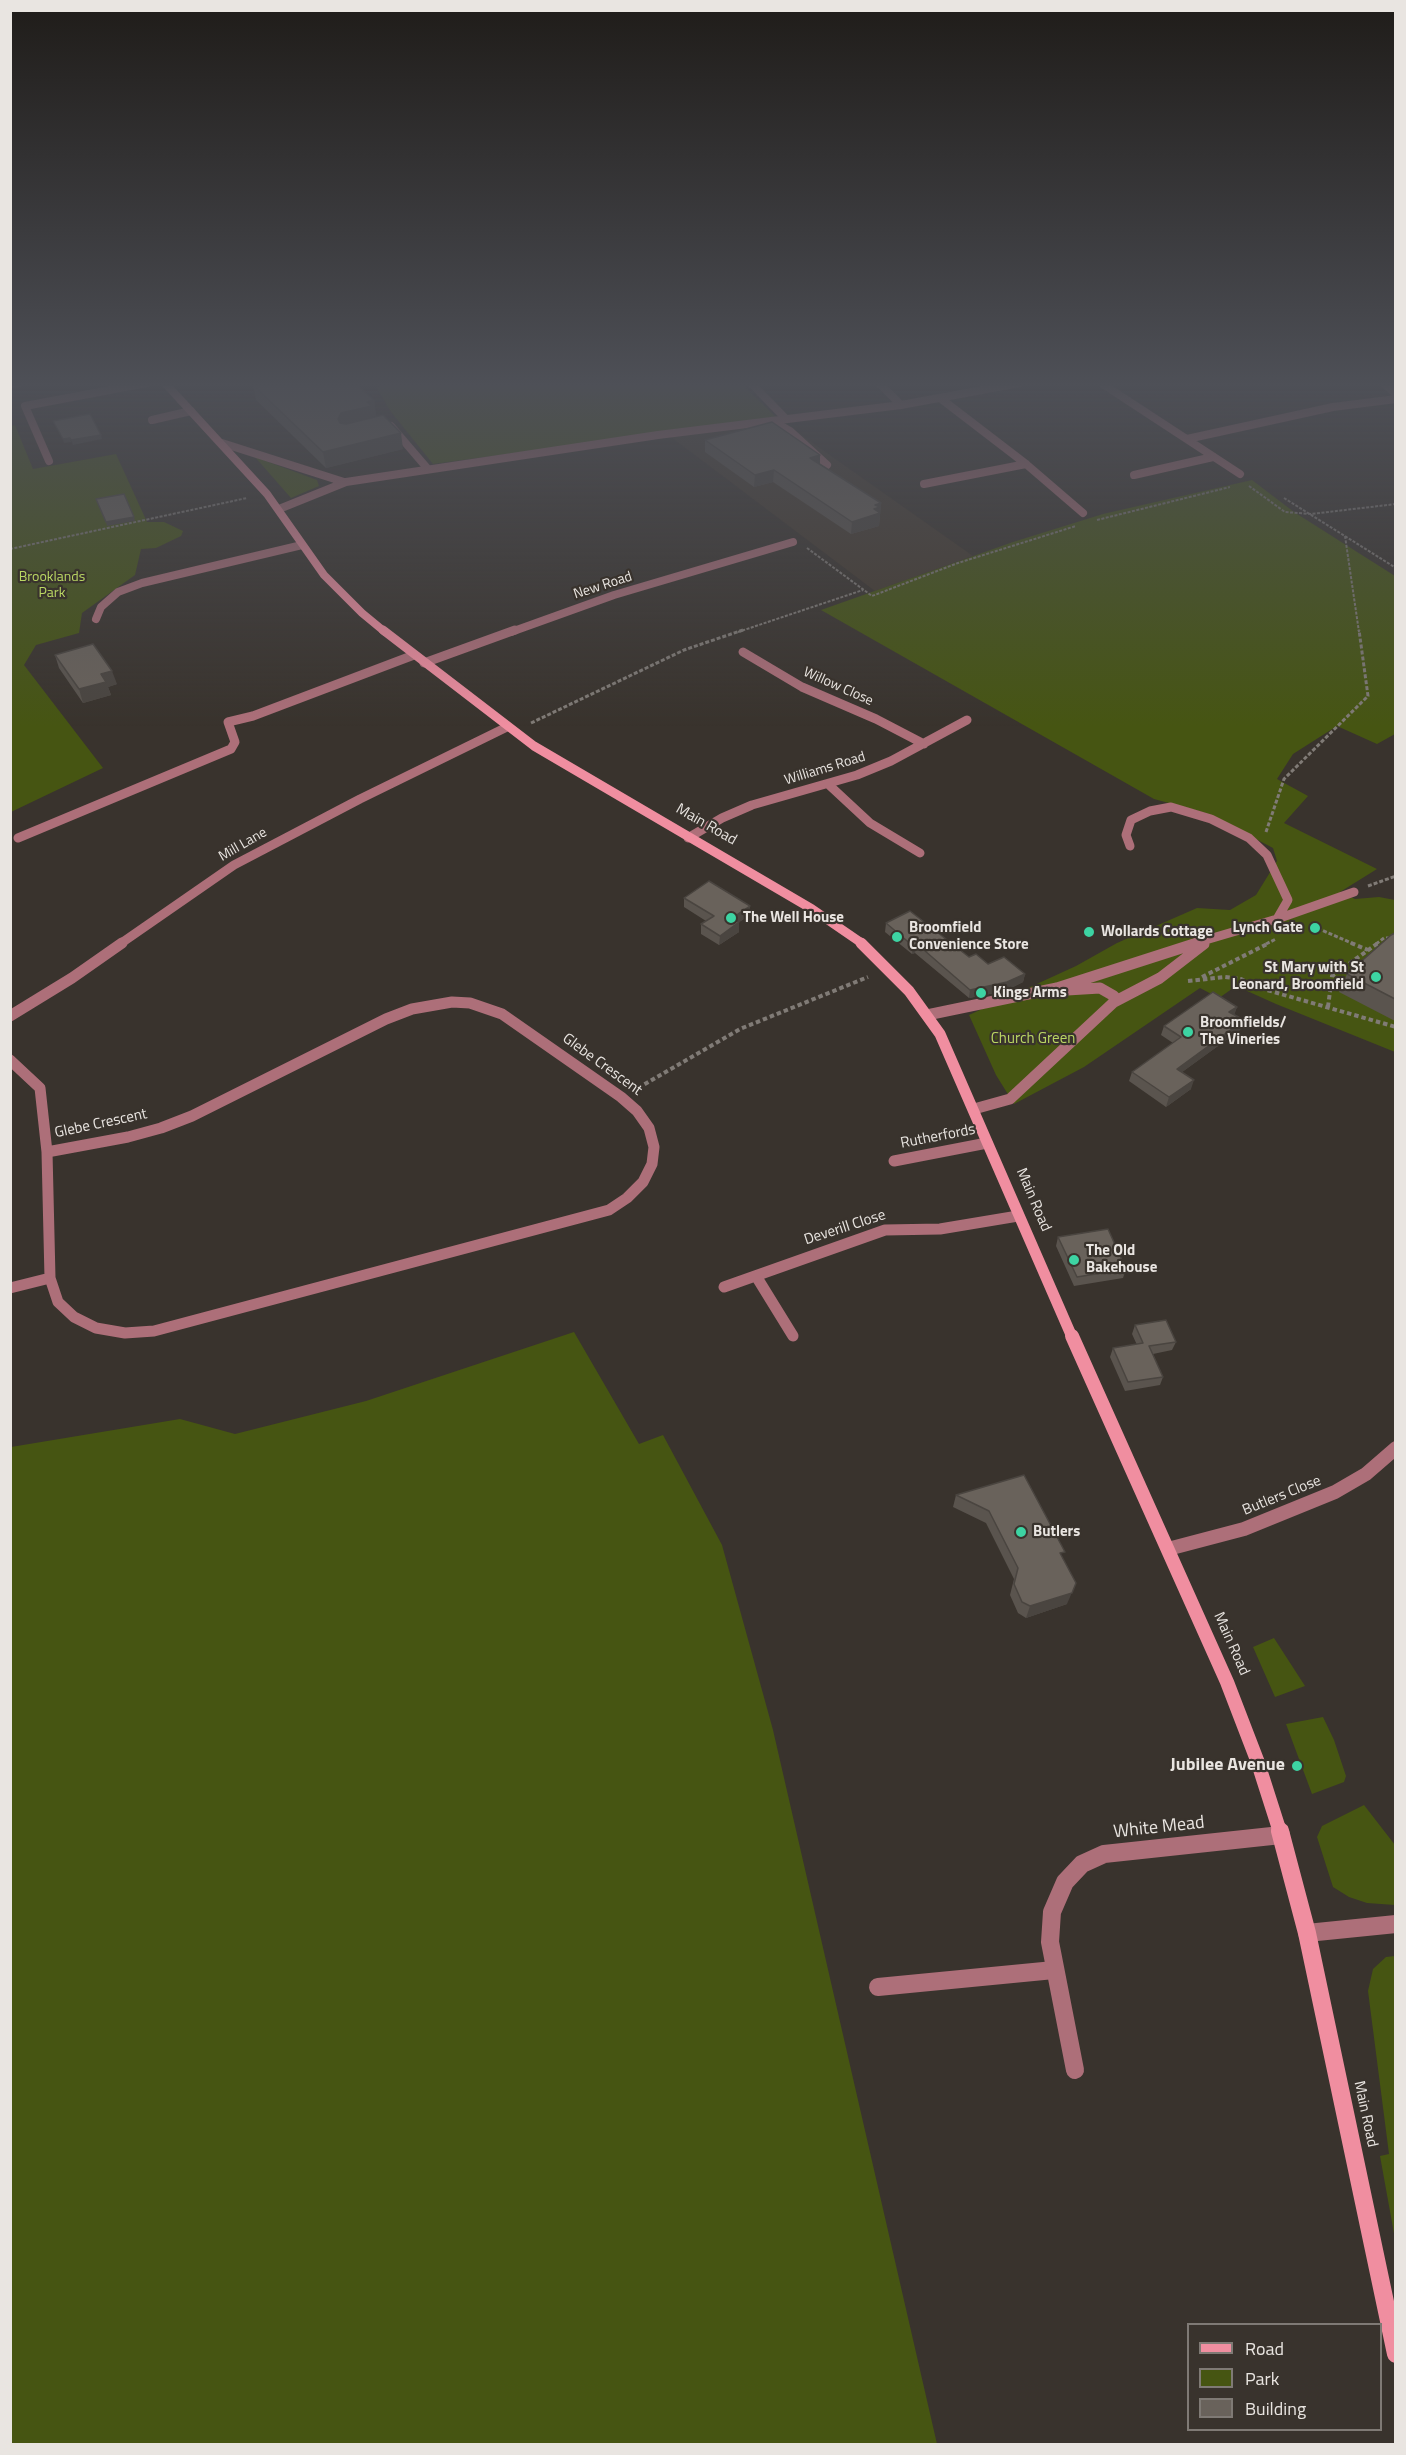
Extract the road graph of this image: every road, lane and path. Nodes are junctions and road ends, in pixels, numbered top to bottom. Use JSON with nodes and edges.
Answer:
{"nodes":[{"id":1,"x":250,"y":498,"type":"edge"},
{"id":2,"x":270,"y":498,"type":"edge"},
{"id":3,"x":305,"y":498,"type":"edge"},
{"id":4,"x":1065,"y":498,"type":"edge"},
{"id":5,"x":1187,"y":498,"type":"edge"},
{"id":6,"x":1264,"y":498,"type":"edge"},
{"id":7,"x":1284,"y":498,"type":"dead end"},
{"id":8,"x":1395,"y":504,"type":"edge"},
{"id":9,"x":279,"y":509,"type":"junction"},
{"id":10,"x":1083,"y":513,"type":"dead end"},
{"id":11,"x":1311,"y":514,"type":"junction"},
{"id":12,"x":1088,"y":522,"type":"dead end"},
{"id":13,"x":1078,"y":526,"type":"dead end"},
{"id":14,"x":1345,"y":536,"type":"junction"},
{"id":15,"x":793,"y":542,"type":"joint"},
{"id":16,"x":302,"y":545,"type":"junction"},
{"id":17,"x":10,"y":549,"type":"edge"},
{"id":18,"x":1395,"y":568,"type":"edge"},
{"id":19,"x":864,"y":590,"type":"junction"},
{"id":20,"x":96,"y":619,"type":"dead end"},
{"id":21,"x":744,"y":652,"type":"dead end"},
{"id":22,"x":414,"y":655,"type":"junction"},
{"id":23,"x":424,"y":663,"type":"junction"},
{"id":24,"x":967,"y":720,"type":"dead end"},
{"id":25,"x":507,"y":726,"type":"junction"},
{"id":26,"x":526,"y":726,"type":"dead end"},
{"id":27,"x":924,"y":744,"type":"junction"},
{"id":28,"x":828,"y":784,"type":"junction"},
{"id":29,"x":18,"y":838,"type":"dead end"},
{"id":30,"x":688,"y":838,"type":"junction"},
{"id":31,"x":1130,"y":846,"type":"dead end"},
{"id":32,"x":1260,"y":847,"type":"junction"},
{"id":33,"x":921,"y":853,"type":"dead end"},
{"id":34,"x":1395,"y":876,"type":"edge"},
{"id":35,"x":1354,"y":892,"type":"joint"},
{"id":36,"x":1282,"y":918,"type":"junction"},
{"id":37,"x":1285,"y":934,"type":"dead end"},
{"id":38,"x":1395,"y":938,"type":"edge"},
{"id":39,"x":1207,"y":941,"type":"junction"},
{"id":40,"x":1368,"y":950,"type":"junction"},
{"id":41,"x":889,"y":969,"type":"junction"},
{"id":42,"x":1198,"y":979,"type":"junction"},
{"id":43,"x":1184,"y":983,"type":"dead end"},
{"id":44,"x":1031,"y":994,"type":"junction"},
{"id":45,"x":1114,"y":1002,"type":"junction"},
{"id":46,"x":1328,"y":1007,"type":"junction"},
{"id":47,"x":927,"y":1015,"type":"junction"},
{"id":48,"x":10,"y":1016,"type":"edge"},
{"id":49,"x":1395,"y":1027,"type":"edge"},
{"id":50,"x":10,"y":1060,"type":"edge"},
{"id":51,"x":621,"y":1097,"type":"junction"},
{"id":52,"x":974,"y":1109,"type":"junction"},
{"id":53,"x":987,"y":1143,"type":"junction"},
{"id":54,"x":47,"y":1152,"type":"junction"},
{"id":55,"x":894,"y":1161,"type":"dead end"},
{"id":56,"x":1018,"y":1216,"type":"junction"},
{"id":57,"x":756,"y":1276,"type":"junction"},
{"id":58,"x":50,"y":1278,"type":"junction"},
{"id":59,"x":724,"y":1287,"type":"dead end"},
{"id":60,"x":10,"y":1288,"type":"edge"},
{"id":61,"x":793,"y":1336,"type":"dead end"},
{"id":62,"x":1395,"y":1448,"type":"edge"},
{"id":63,"x":1168,"y":1549,"type":"junction"},
{"id":64,"x":1281,"y":1835,"type":"junction"},
{"id":65,"x":1395,"y":1924,"type":"edge"},
{"id":66,"x":1307,"y":1934,"type":"junction"},
{"id":67,"x":1054,"y":1970,"type":"junction"},
{"id":68,"x":878,"y":1987,"type":"dead end"},
{"id":69,"x":1075,"y":2070,"type":"dead end"},
{"id":70,"x":1395,"y":2354,"type":"edge"}],
"edges":[{"from":1,"to":17,"type":"path"},
{"from":2,"to":9,"type":"main road","name":"Main Road"},
{"from":3,"to":9,"type":"street"},
{"from":4,"to":10,"type":"street"},
{"from":5,"to":12,"type":"path"},
{"from":6,"to":11,"type":"path"},
{"from":7,"to":11,"type":"path"},
{"from":8,"to":11,"type":"path"},
{"from":9,"to":16,"type":"main road","name":"Main Road"},
{"from":11,"to":14,"type":"path"},
{"from":13,"to":19,"type":"path"},
{"from":14,"to":18,"type":"path"},
{"from":14,"to":32,"type":"path"},
{"from":15,"to":19,"type":"path"},
{"from":15,"to":23,"type":"street","name":"New Road"},
{"from":16,"to":20,"type":"street"},
{"from":16,"to":22,"type":"main road","name":"Main Road"},
{"from":19,"to":26,"type":"path"},
{"from":21,"to":27,"type":"street","name":"Willow Close"},
{"from":22,"to":23,"type":"main road","name":"Main Road"},
{"from":22,"to":29,"type":"street"},
{"from":23,"to":25,"type":"main road","name":"Main Road"},
{"from":24,"to":27,"type":"street","name":"Williams Road"},
{"from":25,"to":30,"type":"main road","name":"Main Road"},
{"from":25,"to":48,"type":"street","name":"Mill Lane"},
{"from":27,"to":28,"type":"street","name":"Williams Road"},
{"from":28,"to":30,"type":"street","name":"Williams Road"},
{"from":28,"to":33,"type":"street"},
{"from":30,"to":41,"type":"main road","name":"Main Road"},
{"from":31,"to":32,"type":"street"},
{"from":32,"to":36,"type":"street"},
{"from":34,"to":35,"type":"path"},
{"from":35,"to":36,"type":"street"},
{"from":36,"to":39,"type":"street"},
{"from":36,"to":40,"type":"path"},
{"from":37,"to":42,"type":"path"},
{"from":38,"to":40,"type":"path"},
{"from":39,"to":44,"type":"street"},
{"from":39,"to":45,"type":"street"},
{"from":40,"to":46,"type":"path"},
{"from":41,"to":47,"type":"main road","name":"Main Road"},
{"from":41,"to":51,"type":"path"},
{"from":42,"to":43,"type":"path"},
{"from":42,"to":46,"type":"path"},
{"from":44,"to":45,"type":"street"},
{"from":44,"to":47,"type":"street"},
{"from":45,"to":52,"type":"street"},
{"from":46,"to":49,"type":"path"},
{"from":47,"to":52,"type":"main road","name":"Main Road"},
{"from":50,"to":54,"type":"street","name":"Glebe Crescent"},
{"from":51,"to":54,"type":"street","name":"Glebe Crescent"},
{"from":51,"to":58,"type":"street","name":"Glebe Crescent"},
{"from":52,"to":53,"type":"main road","name":"Main Road"},
{"from":53,"to":55,"type":"street","name":"Rutherfords"},
{"from":53,"to":56,"type":"main road","name":"Main Road"},
{"from":54,"to":58,"type":"street","name":"Glebe Crescent"},
{"from":56,"to":57,"type":"street","name":"Deverill Close"},
{"from":56,"to":63,"type":"main road","name":"Main Road"},
{"from":57,"to":59,"type":"street","name":"Deverill Close"},
{"from":57,"to":61,"type":"street"},
{"from":58,"to":60,"type":"street"},
{"from":62,"to":63,"type":"street","name":"Butlers Close"},
{"from":63,"to":64,"type":"main road","name":"Main Road"},
{"from":64,"to":66,"type":"main road","name":"Main Road"},
{"from":64,"to":67,"type":"street","name":"White Mead"},
{"from":65,"to":66,"type":"street"},
{"from":66,"to":70,"type":"main road","name":"Main Road"},
{"from":67,"to":68,"type":"street"},
{"from":67,"to":69,"type":"street","name":"White Mead"}]}
